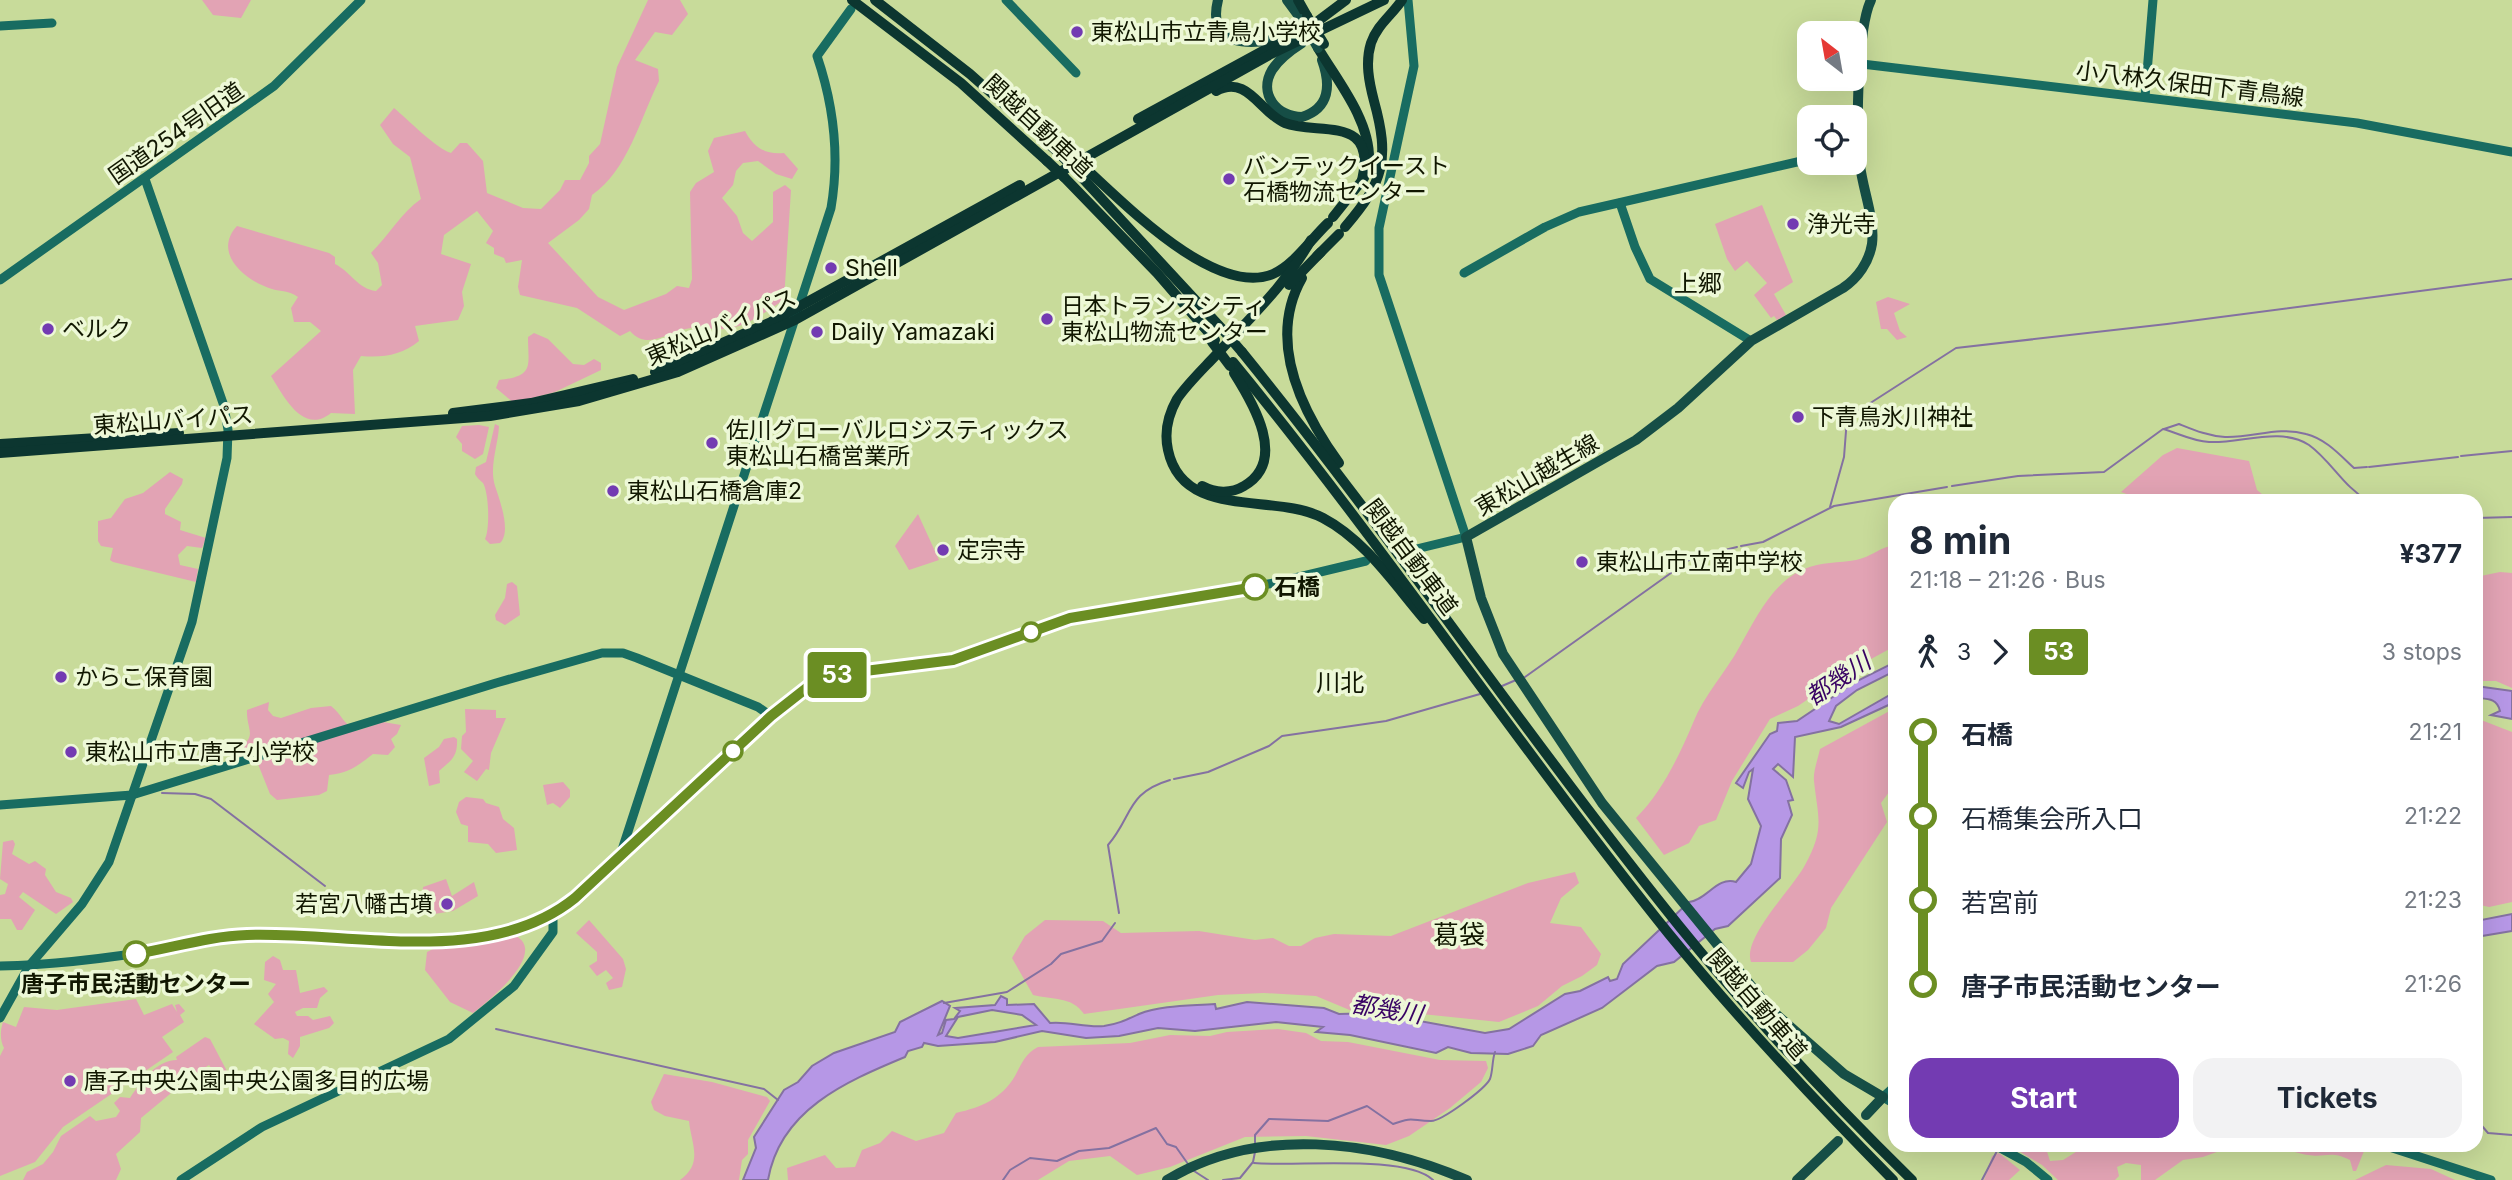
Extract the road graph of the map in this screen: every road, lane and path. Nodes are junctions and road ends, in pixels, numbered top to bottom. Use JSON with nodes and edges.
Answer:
{"nodes":[{"id":1,"x":360,"y":0,"type":"edge"},
{"id":2,"x":875,"y":0,"type":"edge"},
{"id":3,"x":1006,"y":0,"type":"edge"},
{"id":4,"x":1218,"y":0,"type":"edge"},
{"id":5,"x":1289,"y":0,"type":"edge"},
{"id":6,"x":1300,"y":0,"type":"edge"},
{"id":7,"x":1346,"y":0,"type":"edge"},
{"id":8,"x":1365,"y":0,"type":"edge"},
{"id":9,"x":1384,"y":0,"type":"edge"},
{"id":10,"x":1402,"y":0,"type":"edge"},
{"id":11,"x":1408,"y":0,"type":"edge"},
{"id":12,"x":1871,"y":0,"type":"edge"},
{"id":13,"x":2153,"y":0,"type":"edge"},
{"id":14,"x":852,"y":5,"type":"edge"},
{"id":15,"x":1304,"y":17,"type":"junction"},
{"id":16,"x":1866,"y":21,"type":"edge"},
{"id":17,"x":52,"y":23,"type":"dead end"},
{"id":18,"x":1323,"y":23,"type":"junction"},
{"id":19,"x":0,"y":26,"type":"edge"},
{"id":20,"x":1292,"y":34,"type":"junction"},
{"id":21,"x":1321,"y":46,"type":"junction"},
{"id":22,"x":1867,"y":65,"type":"edge"},
{"id":23,"x":1076,"y":73,"type":"dead end"},
{"id":24,"x":2145,"y":97,"type":"junction"},
{"id":25,"x":1180,"y":105,"type":"junction"},
{"id":26,"x":2512,"y":152,"type":"edge"},
{"id":27,"x":1797,"y":162,"type":"edge"},
{"id":28,"x":1080,"y":169,"type":"junction"},
{"id":29,"x":1861,"y":175,"type":"edge"},
{"id":30,"x":145,"y":179,"type":"junction"},
{"id":31,"x":1362,"y":184,"type":"junction"},
{"id":32,"x":1366,"y":202,"type":"junction"},
{"id":33,"x":1620,"y":203,"type":"junction"},
{"id":34,"x":1311,"y":240,"type":"junction"},
{"id":35,"x":1321,"y":252,"type":"junction"},
{"id":36,"x":1464,"y":273,"type":"dead end"},
{"id":37,"x":0,"y":280,"type":"edge"},
{"id":38,"x":800,"y":307,"type":"junction"},
{"id":39,"x":795,"y":320,"type":"junction"},
{"id":40,"x":1751,"y":341,"type":"junction"},
{"id":41,"x":1231,"y":364,"type":"junction"},
{"id":42,"x":228,"y":433,"type":"junction"},
{"id":43,"x":0,"y":444,"type":"edge"},
{"id":44,"x":0,"y":453,"type":"edge"},
{"id":45,"x":1466,"y":537,"type":"junction"},
{"id":46,"x":1408,"y":551,"type":"dead end"},
{"id":47,"x":1366,"y":561,"type":"dead end"},
{"id":48,"x":1441,"y":608,"type":"junction"},
{"id":49,"x":1466,"y":668,"type":"junction"},
{"id":50,"x":680,"y":675,"type":"junction"},
{"id":51,"x":771,"y":716,"type":"junction"},
{"id":52,"x":132,"y":795,"type":"junction"},
{"id":53,"x":0,"y":805,"type":"edge"},
{"id":54,"x":620,"y":855,"type":"junction"},
{"id":55,"x":553,"y":914,"type":"junction"},
{"id":56,"x":29,"y":965,"type":"junction"},
{"id":57,"x":0,"y":966,"type":"edge"},
{"id":58,"x":0,"y":1018,"type":"edge"},
{"id":59,"x":1888,"y":1092,"type":"edge"},
{"id":60,"x":1883,"y":1097,"type":"junction"},
{"id":61,"x":1888,"y":1100,"type":"edge"},
{"id":62,"x":1866,"y":1115,"type":"dead end"},
{"id":63,"x":1838,"y":1141,"type":"dead end"},
{"id":64,"x":2008,"y":1152,"type":"edge"},
{"id":65,"x":2405,"y":1152,"type":"edge"},
{"id":66,"x":181,"y":1180,"type":"edge"},
{"id":67,"x":1167,"y":1180,"type":"edge"},
{"id":68,"x":1467,"y":1180,"type":"edge"},
{"id":69,"x":1797,"y":1180,"type":"edge"},
{"id":70,"x":1893,"y":1180,"type":"edge"},
{"id":71,"x":1912,"y":1180,"type":"edge"},
{"id":72,"x":2048,"y":1180,"type":"edge"},
{"id":73,"x":2491,"y":1180,"type":"edge"}],
"edges":[{"from":1,"to":30,"type":"street","name":"国道254号旧道"},
{"from":2,"to":28,"type":"highway","name":"関越自動車道","bridge":true},
{"from":3,"to":23,"type":"street"},
{"from":4,"to":20,"type":"main road"},
{"from":5,"to":15,"type":"main road"},
{"from":6,"to":15,"type":"highway"},
{"from":7,"to":18,"type":"highway"},
{"from":8,"to":18,"type":"highway","name":"東松山バイパス"},
{"from":9,"to":18,"type":"highway","name":"東松山バイパス"},
{"from":10,"to":32,"type":"highway"},
{"from":11,"to":45,"type":"street"},
{"from":12,"to":16,"type":"main road","name":"東松山越生線"},
{"from":13,"to":24,"type":"street"},
{"from":14,"to":38,"type":"street"},
{"from":14,"to":41,"type":"highway","name":"関越自動車道","bridge":true},
{"from":15,"to":21,"type":"highway","bridge":true},
{"from":17,"to":19,"type":"street"},
{"from":18,"to":20,"type":"highway","name":"東松山バイパス"},
{"from":18,"to":21,"type":"main road"},
{"from":18,"to":25,"type":"highway","name":"東松山バイパス"},
{"from":20,"to":38,"type":"highway","name":"東松山バイパス"},
{"from":21,"to":31,"type":"highway"},
{"from":21,"to":32,"type":"highway"},
{"from":22,"to":24,"type":"street","name":"小八林久保田下青鳥線"},
{"from":24,"to":26,"type":"street","name":"小八林久保田下青鳥線"},
{"from":25,"to":31,"type":"highway"},
{"from":25,"to":39,"type":"highway","name":"東松山バイパス"},
{"from":27,"to":33,"type":"street"},
{"from":28,"to":34,"type":"highway"},
{"from":28,"to":48,"type":"highway","name":"関越自動車道","bridge":true},
{"from":29,"to":40,"type":"main road","name":"東松山越生線"},
{"from":30,"to":37,"type":"street","name":"国道254号旧道"},
{"from":30,"to":42,"type":"street"},
{"from":31,"to":34,"type":"highway"},
{"from":32,"to":35,"type":"highway"},
{"from":33,"to":36,"type":"street"},
{"from":33,"to":40,"type":"street"},
{"from":34,"to":49,"type":"highway"},
{"from":35,"to":41,"type":"highway"},
{"from":35,"to":48,"type":"highway"},
{"from":38,"to":39,"type":"street"},
{"from":38,"to":42,"type":"highway","name":"東松山バイパス"},
{"from":39,"to":42,"type":"highway","name":"東松山バイパス"},
{"from":39,"to":50,"type":"street"},
{"from":40,"to":45,"type":"main road","name":"東松山越生線"},
{"from":41,"to":49,"type":"highway","name":"関越自動車道"},
{"from":42,"to":43,"type":"highway","name":"東松山バイパス"},
{"from":42,"to":44,"type":"highway","name":"東松山バイパス"},
{"from":42,"to":52,"type":"street"},
{"from":45,"to":46,"type":"street"},
{"from":45,"to":60,"type":"main road","name":"東松山越生線"},
{"from":47,"to":51,"type":"street"},
{"from":48,"to":71,"type":"highway","name":"関越自動車道"},
{"from":49,"to":70,"type":"highway","name":"関越自動車道"},
{"from":50,"to":51,"type":"street"},
{"from":50,"to":52,"type":"street"},
{"from":50,"to":54,"type":"street"},
{"from":51,"to":54,"type":"street"},
{"from":52,"to":53,"type":"street"},
{"from":52,"to":56,"type":"street"},
{"from":54,"to":55,"type":"street"},
{"from":55,"to":56,"type":"street"},
{"from":55,"to":66,"type":"street"},
{"from":56,"to":57,"type":"street"},
{"from":56,"to":58,"type":"street"},
{"from":59,"to":60,"type":"street"},
{"from":60,"to":61,"type":"street"},
{"from":60,"to":62,"type":"main road"},
{"from":63,"to":69,"type":"main road"},
{"from":64,"to":72,"type":"street"},
{"from":65,"to":73,"type":"street"},
{"from":67,"to":68,"type":"main road"}]}
